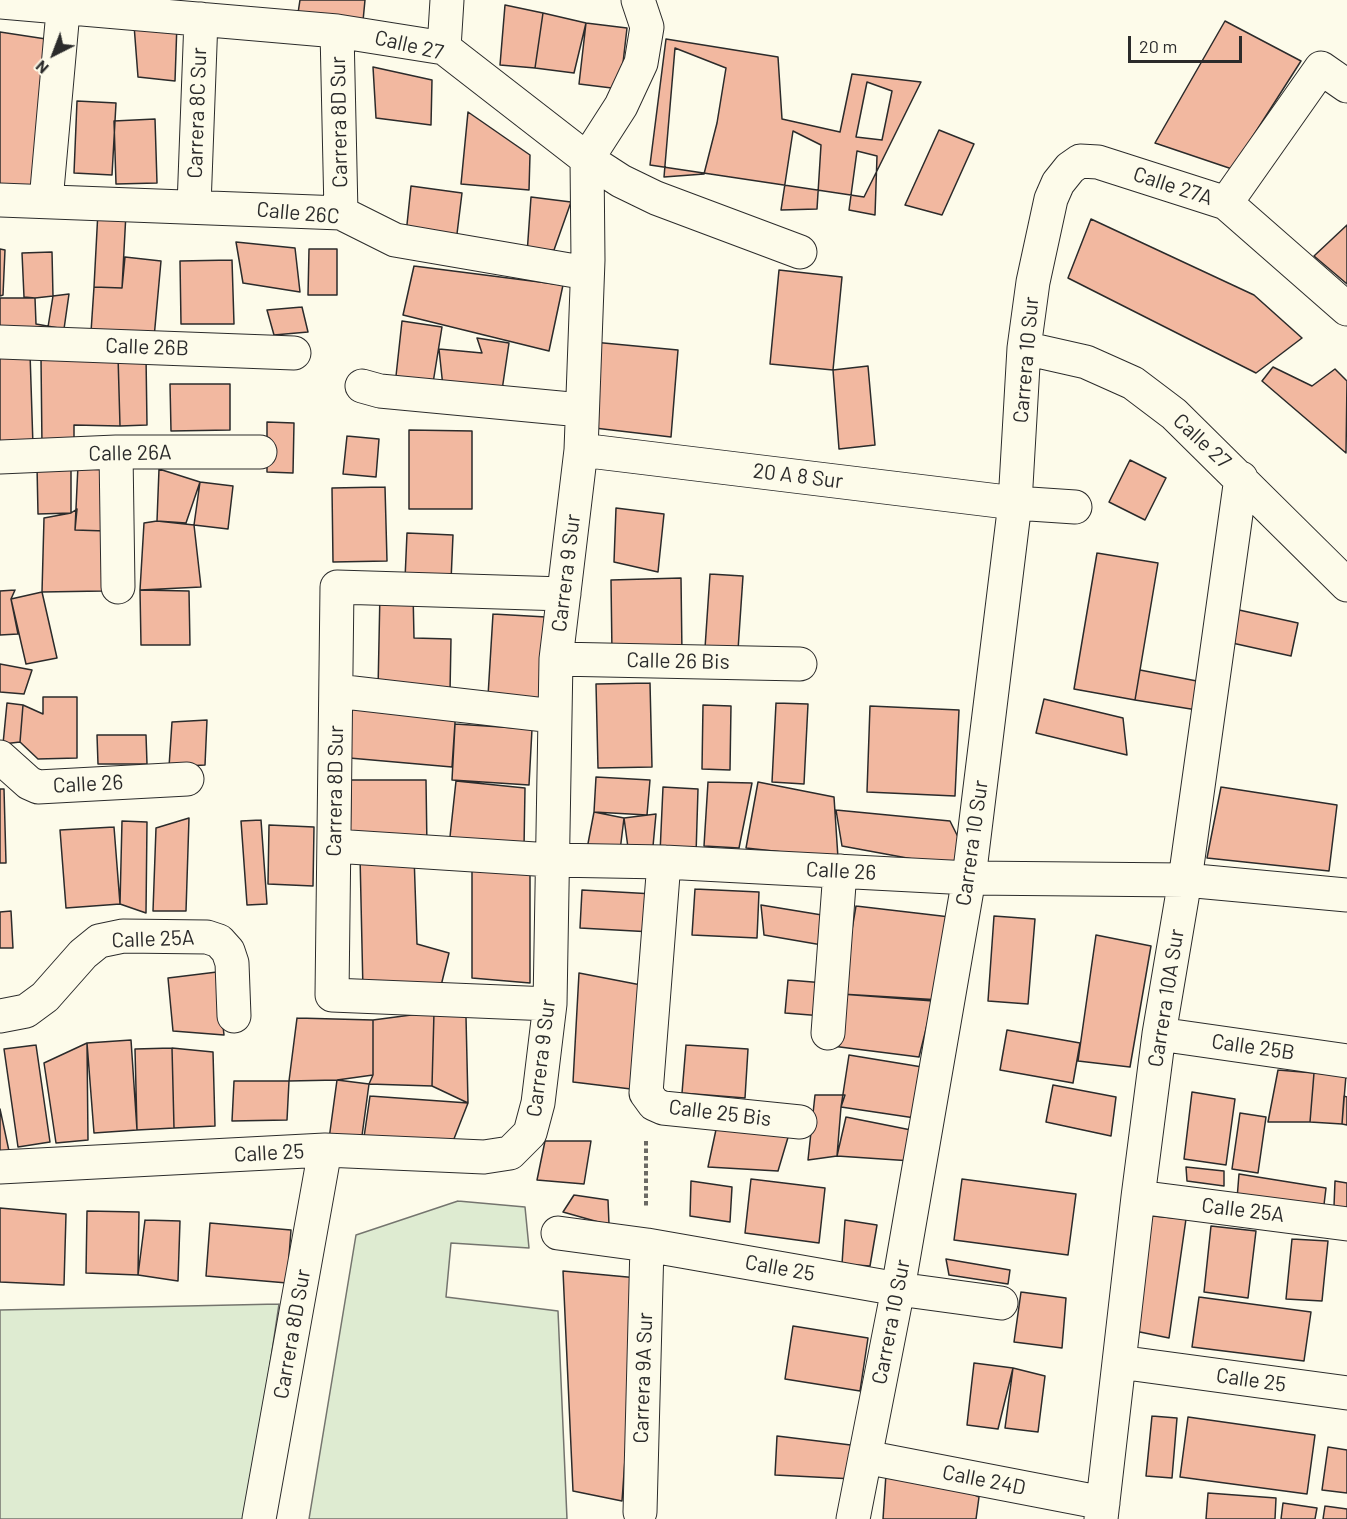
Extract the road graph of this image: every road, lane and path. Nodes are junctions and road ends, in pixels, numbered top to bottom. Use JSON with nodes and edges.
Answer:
{"nodes":[{"id":1,"x":447,"y":0,"type":"edge"},
{"id":2,"x":0,"y":2,"type":"edge"},
{"id":3,"x":63,"y":4,"type":"edge"},
{"id":4,"x":643,"y":13,"type":"edge"},
{"id":5,"x":201,"y":19,"type":"junction"},
{"id":6,"x":337,"y":30,"type":"junction"},
{"id":7,"x":444,"y":48,"type":"junction"},
{"id":8,"x":1334,"y":77,"type":"edge"},
{"id":9,"x":587,"y":159,"type":"junction"},
{"id":10,"x":1070,"y":168,"type":"joint"},
{"id":11,"x":0,"y":200,"type":"edge"},
{"id":12,"x":46,"y":201,"type":"junction"},
{"id":13,"x":1226,"y":203,"type":"junction"},
{"id":14,"x":194,"y":206,"type":"junction"},
{"id":15,"x":341,"y":213,"type":"junction"},
{"id":16,"x":800,"y":252,"type":"dead end"},
{"id":17,"x":587,"y":273,"type":"junction"},
{"id":18,"x":1347,"y":309,"type":"edge"},
{"id":19,"x":0,"y":342,"type":"edge"},
{"id":20,"x":1024,"y":348,"type":"junction"},
{"id":21,"x":294,"y":353,"type":"dead end"},
{"id":22,"x":362,"y":386,"type":"dead end"},
{"id":23,"x":581,"y":410,"type":"junction"},
{"id":24,"x":581,"y":450,"type":"junction"},
{"id":25,"x":116,"y":452,"type":"junction"},
{"id":26,"x":260,"y":452,"type":"dead end"},
{"id":27,"x":0,"y":457,"type":"edge"},
{"id":28,"x":1241,"y":478,"type":"junction"},
{"id":29,"x":1016,"y":503,"type":"junction"},
{"id":30,"x":1075,"y":507,"type":"dead end"},
{"id":31,"x":1347,"y":585,"type":"edge"},
{"id":32,"x":118,"y":587,"type":"dead end"},
{"id":33,"x":564,"y":594,"type":"junction"},
{"id":34,"x":556,"y":658,"type":"junction"},
{"id":35,"x":800,"y":664,"type":"dead end"},
{"id":36,"x":336,"y":691,"type":"junction"},
{"id":37,"x":554,"y":716,"type":"junction"},
{"id":38,"x":0,"y":757,"type":"edge"},
{"id":39,"x":187,"y":779,"type":"dead end"},
{"id":40,"x":334,"y":846,"type":"junction"},
{"id":41,"x":551,"y":860,"type":"junction"},
{"id":42,"x":664,"y":862,"type":"junction"},
{"id":43,"x":840,"y":871,"type":"junction"},
{"id":44,"x":969,"y":878,"type":"junction"},
{"id":45,"x":1185,"y":880,"type":"junction"},
{"id":46,"x":1347,"y":895,"type":"edge"},
{"id":47,"x":550,"y":1004,"type":"junction"},
{"id":48,"x":0,"y":1016,"type":"edge"},
{"id":49,"x":234,"y":1016,"type":"dead end"},
{"id":50,"x":828,"y":1033,"type":"dead end"},
{"id":51,"x":1159,"y":1034,"type":"junction"},
{"id":52,"x":1347,"y":1061,"type":"edge"},
{"id":53,"x":646,"y":1093,"type":"junction"},
{"id":54,"x":800,"y":1122,"type":"dead end"},
{"id":55,"x":530,"y":1133,"type":"joint"},
{"id":56,"x":325,"y":1150,"type":"junction"},
{"id":57,"x":0,"y":1167,"type":"edge"},
{"id":58,"x":1138,"y":1197,"type":"junction"},
{"id":59,"x":1347,"y":1224,"type":"edge"},
{"id":60,"x":558,"y":1233,"type":"dead end"},
{"id":61,"x":647,"y":1245,"type":"junction"},
{"id":62,"x":898,"y":1289,"type":"junction"},
{"id":63,"x":1001,"y":1303,"type":"dead end"},
{"id":64,"x":1119,"y":1362,"type":"junction"},
{"id":65,"x":1347,"y":1393,"type":"edge"},
{"id":66,"x":865,"y":1458,"type":"junction"},
{"id":67,"x":1102,"y":1511,"type":"edge"},
{"id":68,"x":640,"y":1512,"type":"dead end"},
{"id":69,"x":259,"y":1519,"type":"edge"},
{"id":70,"x":853,"y":1519,"type":"edge"}],
"edges":[{"from":1,"to":7,"type":"street"},
{"from":2,"to":3,"type":"street","name":"Calle 27"},
{"from":3,"to":5,"type":"street","name":"Calle 27"},
{"from":3,"to":12,"type":"street"},
{"from":4,"to":9,"type":"street"},
{"from":5,"to":6,"type":"street","name":"Calle 27"},
{"from":5,"to":14,"type":"street","name":"Carrera 8C Sur"},
{"from":6,"to":7,"type":"street","name":"Calle 27"},
{"from":6,"to":15,"type":"street","name":"Carrera 8D Sur"},
{"from":7,"to":9,"type":"street","name":"Calle 27"},
{"from":8,"to":13,"type":"street"},
{"from":9,"to":16,"type":"street","name":"Calle 27"},
{"from":9,"to":17,"type":"street","name":"Carrera 9 Sur"},
{"from":10,"to":13,"type":"street","name":"Calle 27A"},
{"from":10,"to":20,"type":"street","name":"Carrera 10 Sur"},
{"from":11,"to":12,"type":"street","name":"Calle 26C"},
{"from":12,"to":14,"type":"street","name":"Calle 26C"},
{"from":13,"to":18,"type":"street","name":"Calle 27A"},
{"from":14,"to":15,"type":"street","name":"Calle 26C"},
{"from":15,"to":17,"type":"street","name":"Calle 26C"},
{"from":17,"to":23,"type":"street","name":"Carrera 9 Sur"},
{"from":19,"to":21,"type":"street","name":"Calle 26B"},
{"from":20,"to":28,"type":"street","name":"Calle 27"},
{"from":20,"to":29,"type":"street","name":"Carrera 10 Sur"},
{"from":22,"to":23,"type":"street"},
{"from":23,"to":24,"type":"street","name":"Carrera 9 Sur"},
{"from":24,"to":29,"type":"street","name":"20 A 8 Sur"},
{"from":24,"to":33,"type":"street","name":"Carrera 9 Sur"},
{"from":25,"to":26,"type":"street","name":"Calle 26A"},
{"from":25,"to":27,"type":"street","name":"Calle 26A"},
{"from":25,"to":32,"type":"street"},
{"from":28,"to":31,"type":"street","name":"Calle 27"},
{"from":28,"to":45,"type":"street","name":"Carrera 10A Sur"},
{"from":29,"to":30,"type":"street"},
{"from":29,"to":44,"type":"street","name":"Carrera 10 Sur"},
{"from":33,"to":34,"type":"street","name":"Carrera 9 Sur"},
{"from":33,"to":36,"type":"street","name":"Carrera 8D Sur"},
{"from":34,"to":35,"type":"street","name":"Calle 26 Bis"},
{"from":34,"to":37,"type":"street","name":"Carrera 9 Sur"},
{"from":36,"to":37,"type":"street"},
{"from":36,"to":40,"type":"street","name":"Carrera 8D Sur"},
{"from":37,"to":41,"type":"street","name":"Carrera 9 Sur"},
{"from":38,"to":39,"type":"street","name":"Calle 26"},
{"from":40,"to":41,"type":"street","name":"Calle 26"},
{"from":40,"to":47,"type":"street","name":"Carrera 8D Sur"},
{"from":41,"to":42,"type":"street","name":"Calle 26"},
{"from":41,"to":47,"type":"street","name":"Carrera 9 Sur"},
{"from":42,"to":43,"type":"street","name":"Calle 26"},
{"from":42,"to":53,"type":"street"},
{"from":43,"to":44,"type":"street","name":"Calle 26"},
{"from":43,"to":50,"type":"street"},
{"from":44,"to":45,"type":"street","name":"Calle 26"},
{"from":44,"to":62,"type":"street","name":"Carrera 10 Sur"},
{"from":45,"to":46,"type":"street","name":"Calle 26"},
{"from":45,"to":51,"type":"street","name":"Carrera 10A Sur"},
{"from":47,"to":55,"type":"street","name":"Carrera 9 Sur"},
{"from":48,"to":49,"type":"street","name":"Calle 25A"},
{"from":51,"to":52,"type":"street","name":"Calle 25B"},
{"from":51,"to":58,"type":"street","name":"Carrera 10A Sur"},
{"from":53,"to":54,"type":"street","name":"Calle 25 Bis"},
{"from":53,"to":61,"type":"path"},
{"from":55,"to":56,"type":"street","name":"Calle 25"},
{"from":56,"to":57,"type":"street","name":"Calle 25"},
{"from":56,"to":69,"type":"street","name":"Carrera 8D Sur"},
{"from":58,"to":59,"type":"street","name":"Calle 25A"},
{"from":58,"to":64,"type":"street","name":"Carrera 10A Sur"},
{"from":60,"to":61,"type":"street","name":"Calle 25"},
{"from":61,"to":62,"type":"street","name":"Calle 25"},
{"from":61,"to":68,"type":"street","name":"Carrera 9A Sur"},
{"from":62,"to":63,"type":"street","name":"Calle 25"},
{"from":62,"to":66,"type":"street","name":"Carrera 10 Sur"},
{"from":64,"to":65,"type":"street","name":"Calle 25"},
{"from":64,"to":67,"type":"street","name":"Carrera 10A Sur"},
{"from":66,"to":67,"type":"street","name":"Calle 24D"},
{"from":66,"to":70,"type":"street","name":"Carrera 10 Sur"}]}
